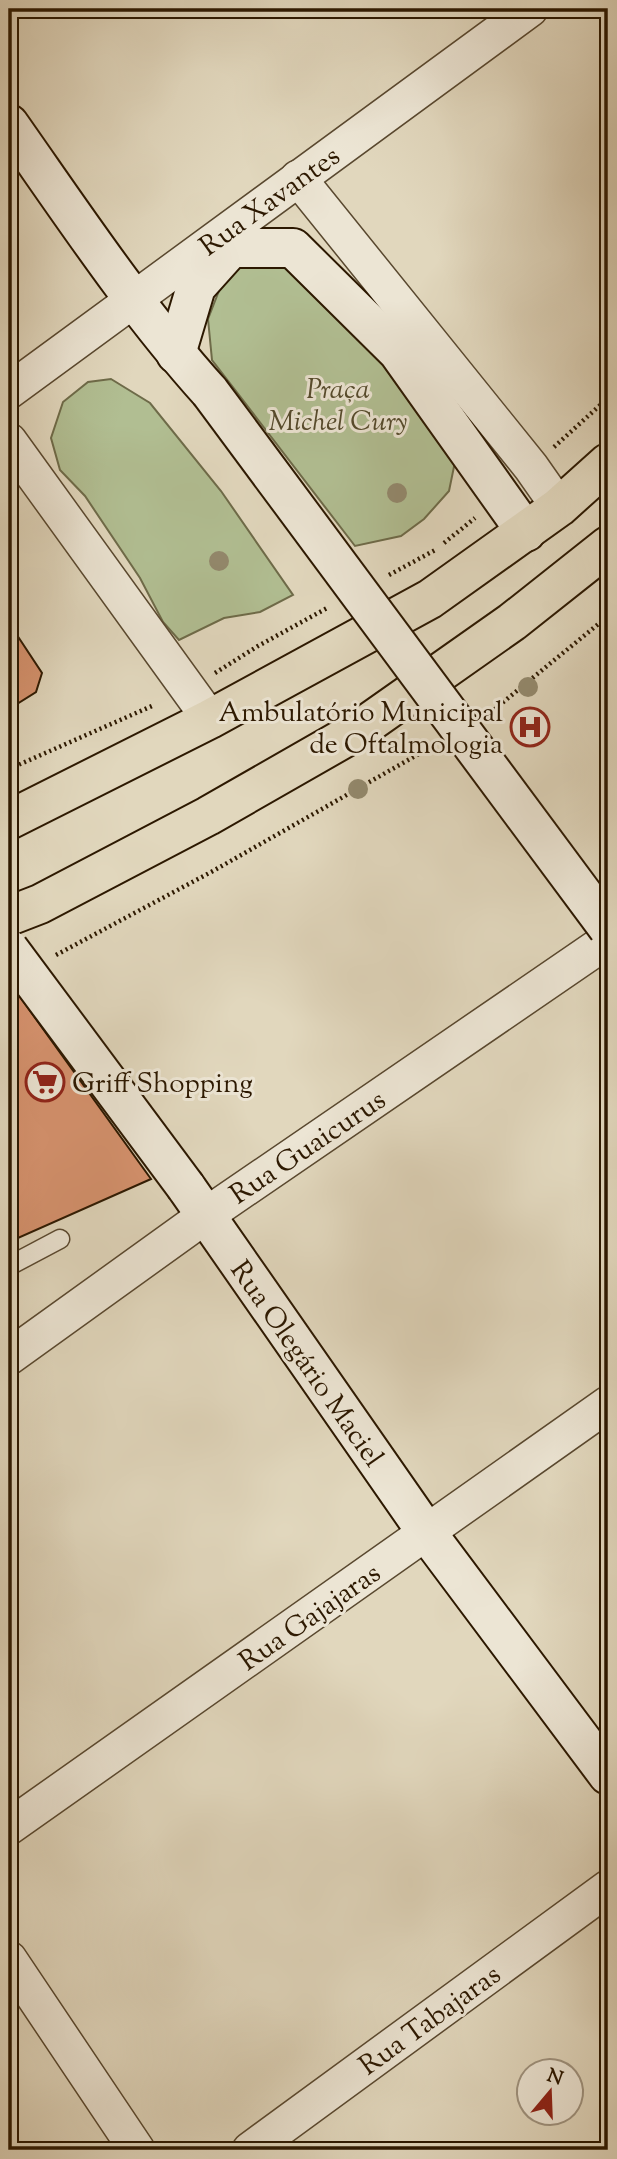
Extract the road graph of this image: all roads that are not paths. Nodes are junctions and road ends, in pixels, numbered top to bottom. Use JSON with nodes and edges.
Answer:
{"nodes":[{"id":1,"x":530,"y":9,"type":"edge"},
{"id":2,"x":9,"y":124,"type":"edge"},
{"id":3,"x":299,"y":178,"type":"junction"},
{"id":4,"x":134,"y":299,"type":"junction"},
{"id":5,"x":176,"y":354,"type":"junction"},
{"id":6,"x":9,"y":391,"type":"edge"},
{"id":7,"x":9,"y":441,"type":"edge"},
{"id":8,"x":608,"y":463,"type":"edge"},
{"id":9,"x":559,"y":507,"type":"junction"},
{"id":10,"x":526,"y":532,"type":"junction"},
{"id":11,"x":608,"y":546,"type":"edge"},
{"id":12,"x":210,"y":719,"type":"junction"},
{"id":13,"x":9,"y":820,"type":"edge"},
{"id":14,"x":9,"y":916,"type":"edge"},
{"id":15,"x":608,"y":928,"type":"edge"},
{"id":16,"x":608,"y":940,"type":"edge"},
{"id":17,"x":9,"y":949,"type":"edge"},
{"id":18,"x":196,"y":1201,"type":"junction"},
{"id":19,"x":60,"y":1239,"type":"dead end"},
{"id":20,"x":9,"y":1266,"type":"edge"},
{"id":21,"x":9,"y":1357,"type":"edge"},
{"id":22,"x":608,"y":1404,"type":"edge"},
{"id":23,"x":427,"y":1533,"type":"junction"},
{"id":24,"x":608,"y":1776,"type":"edge"},
{"id":25,"x":9,"y":1827,"type":"edge"},
{"id":26,"x":608,"y":1888,"type":"edge"},
{"id":27,"x":9,"y":1959,"type":"edge"},
{"id":28,"x":137,"y":2150,"type":"edge"},
{"id":29,"x":250,"y":2150,"type":"edge"}],
"edges":[{"from":1,"to":3,"type":"street","name":"Rua Xavantes"},
{"from":2,"to":4,"type":"main road"},
{"from":3,"to":4,"type":"street","name":"Rua Xavantes"},
{"from":3,"to":9,"type":"street"},
{"from":4,"to":5,"type":"main road"},
{"from":4,"to":6,"type":"street","name":"Rua Xavantes"},
{"from":5,"to":10,"type":"main road"},
{"from":5,"to":15,"type":"main road","bridge":true},
{"from":7,"to":12,"type":"street"},
{"from":8,"to":9,"type":"main road"},
{"from":9,"to":10,"type":"main road"},
{"from":10,"to":12,"type":"main road"},
{"from":11,"to":14,"type":"main road"},
{"from":12,"to":13,"type":"main road"},
{"from":16,"to":18,"type":"street","name":"Rua Guaicurus"},
{"from":17,"to":18,"type":"main road","name":"Rua Olegário Maciel","bridge":true},
{"from":18,"to":21,"type":"street","name":"Rua Guaicurus"},
{"from":18,"to":23,"type":"main road","name":"Rua Olegário Maciel"},
{"from":19,"to":20,"type":"lane"},
{"from":22,"to":23,"type":"street","name":"Rua Gajajaras"},
{"from":23,"to":24,"type":"main road","name":"Rua Olegário Maciel"},
{"from":23,"to":25,"type":"street","name":"Rua Gajajaras"},
{"from":26,"to":29,"type":"street","name":"Rua Tabajaras"},
{"from":27,"to":28,"type":"street"}]}
